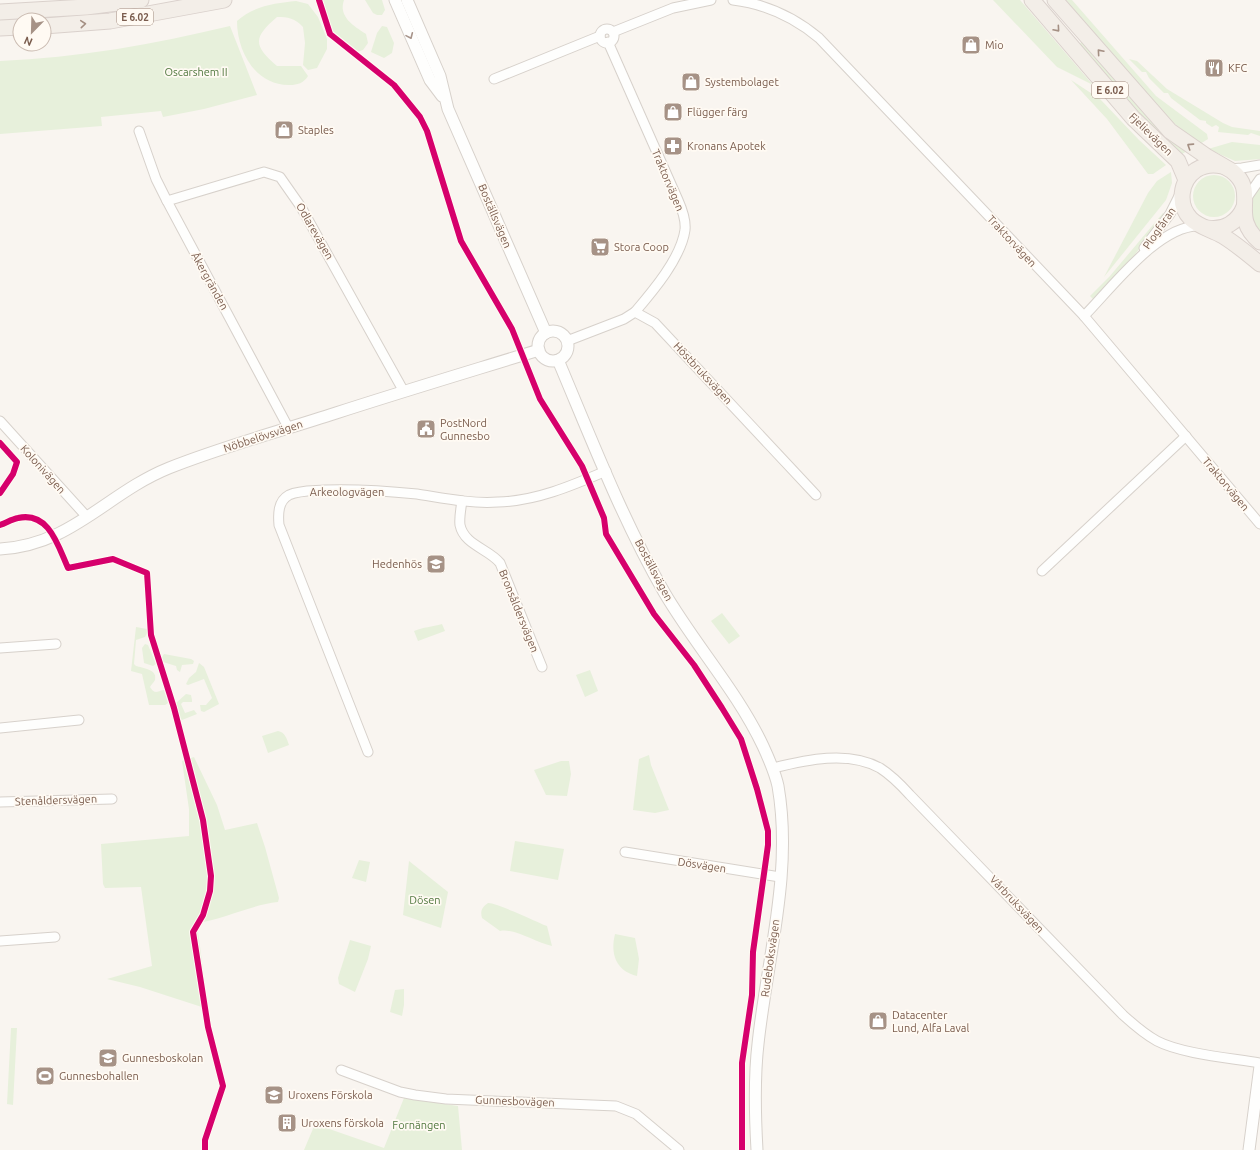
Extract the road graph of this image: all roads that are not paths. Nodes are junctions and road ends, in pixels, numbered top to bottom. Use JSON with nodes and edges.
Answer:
{"nodes":[{"id":1,"x":141,"y":0,"type":"edge"},
{"id":2,"x":224,"y":0,"type":"edge"},
{"id":3,"x":395,"y":0,"type":"edge"},
{"id":4,"x":407,"y":0,"type":"edge"},
{"id":5,"x":711,"y":0,"type":"edge"},
{"id":6,"x":732,"y":0,"type":"edge"},
{"id":7,"x":1032,"y":0,"type":"edge"},
{"id":8,"x":1055,"y":0,"type":"edge"},
{"id":9,"x":0,"y":12,"type":"edge"},
{"id":10,"x":52,"y":25,"type":"edge"},
{"id":11,"x":0,"y":28,"type":"edge"},
{"id":12,"x":12,"y":28,"type":"edge"},
{"id":13,"x":613,"y":32,"type":"junction"},
{"id":14,"x":600,"y":36,"type":"junction"},
{"id":15,"x":608,"y":42,"type":"junction"},
{"id":16,"x":494,"y":79,"type":"dead end"},
{"id":17,"x":445,"y":100,"type":"junction"},
{"id":18,"x":139,"y":131,"type":"dead end"},
{"id":19,"x":1260,"y":165,"type":"edge"},
{"id":20,"x":1226,"y":167,"type":"junction"},
{"id":21,"x":1260,"y":179,"type":"edge"},
{"id":22,"x":1185,"y":183,"type":"junction"},
{"id":23,"x":167,"y":201,"type":"junction"},
{"id":24,"x":1245,"y":203,"type":"junction"},
{"id":25,"x":1204,"y":227,"type":"junction"},
{"id":26,"x":1260,"y":242,"type":"edge"},
{"id":27,"x":1260,"y":264,"type":"edge"},
{"id":28,"x":1130,"y":267,"type":"junction"},
{"id":29,"x":635,"y":312,"type":"junction"},
{"id":30,"x":1084,"y":316,"type":"junction"},
{"id":31,"x":546,"y":333,"type":"junction"},
{"id":32,"x":567,"y":341,"type":"junction"},
{"id":33,"x":539,"y":350,"type":"junction"},
{"id":34,"x":558,"y":360,"type":"junction"},
{"id":35,"x":404,"y":390,"type":"junction"},
{"id":36,"x":0,"y":421,"type":"edge"},
{"id":37,"x":288,"y":427,"type":"junction"},
{"id":38,"x":1186,"y":436,"type":"junction"},
{"id":39,"x":606,"y":471,"type":"junction"},
{"id":40,"x":816,"y":495,"type":"dead end"},
{"id":41,"x":462,"y":501,"type":"junction"},
{"id":42,"x":87,"y":517,"type":"junction"},
{"id":43,"x":1260,"y":524,"type":"edge"},
{"id":44,"x":0,"y":549,"type":"edge"},
{"id":45,"x":1042,"y":571,"type":"dead end"},
{"id":46,"x":56,"y":644,"type":"dead end"},
{"id":47,"x":0,"y":648,"type":"edge"},
{"id":48,"x":542,"y":667,"type":"dead end"},
{"id":49,"x":79,"y":720,"type":"dead end"},
{"id":50,"x":0,"y":728,"type":"edge"},
{"id":51,"x":368,"y":752,"type":"dead end"},
{"id":52,"x":773,"y":768,"type":"junction"},
{"id":53,"x":112,"y":799,"type":"dead end"},
{"id":54,"x":0,"y":802,"type":"edge"},
{"id":55,"x":625,"y":852,"type":"dead end"},
{"id":56,"x":780,"y":877,"type":"junction"},
{"id":57,"x":55,"y":938,"type":"dead end"},
{"id":58,"x":0,"y":941,"type":"edge"},
{"id":59,"x":1260,"y":1065,"type":"edge"},
{"id":60,"x":341,"y":1070,"type":"dead end"},
{"id":61,"x":678,"y":1150,"type":"edge"},
{"id":62,"x":758,"y":1150,"type":"edge"},
{"id":63,"x":1249,"y":1150,"type":"edge"}],
"edges":[{"from":1,"to":9,"type":"main road","number":"E 6.02"},
{"from":10,"to":2,"type":"main road","number":"E 6.02","one_way":true},
{"from":3,"to":17,"type":"street","name":"Boställsvägen","one_way":true},
{"from":4,"to":17,"type":"street","name":"Boställsvägen"},
{"from":5,"to":13,"type":"street"},
{"from":6,"to":30,"type":"street","name":"Traktorvägen"},
{"from":7,"to":22,"type":"main road","name":"Fjelievägen","number":"E 6.02","one_way":true},
{"from":20,"to":8,"type":"main road","name":"Fjelievägen","number":"E 6.02","one_way":true},
{"from":11,"to":12,"type":"main road"},
{"from":13,"to":14,"type":"street"},
{"from":13,"to":15,"type":"street"},
{"from":14,"to":15,"type":"street","name":"Traktorvägen"},
{"from":14,"to":16,"type":"street"},
{"from":15,"to":29,"type":"street","name":"Traktorvägen"},
{"from":17,"to":31,"type":"street","name":"Boställsvägen"},
{"from":18,"to":23,"type":"street","name":"Åkergränden"},
{"from":19,"to":20,"type":"street"},
{"from":20,"to":22,"type":"main road"},
{"from":20,"to":24,"type":"main road","name":"Fjelievägen"},
{"from":21,"to":24,"type":"street"},
{"from":22,"to":25,"type":"main road","name":"Fjelievägen"},
{"from":22,"to":28,"type":"street","name":"Plogfåran"},
{"from":23,"to":35,"type":"street","name":"Odlarevägen"},
{"from":23,"to":37,"type":"street","name":"Åkergränden"},
{"from":24,"to":25,"type":"main road"},
{"from":24,"to":26,"type":"main road","name":"Fjelievägen"},
{"from":25,"to":27,"type":"main road","name":"Fjelievägen"},
{"from":25,"to":28,"type":"street","name":"Plogfåran"},
{"from":28,"to":30,"type":"street","name":"Plogfåran"},
{"from":29,"to":32,"type":"street"},
{"from":29,"to":40,"type":"street","name":"Höstbruksvägen"},
{"from":30,"to":38,"type":"street","name":"Traktorvägen"},
{"from":31,"to":32,"type":"street"},
{"from":31,"to":33,"type":"street"},
{"from":32,"to":34,"type":"street"},
{"from":33,"to":34,"type":"street"},
{"from":33,"to":35,"type":"street","name":"Nöbbelövsvägen"},
{"from":34,"to":39,"type":"street","name":"Boställsvägen"},
{"from":35,"to":37,"type":"street","name":"Nöbbelövsvägen"},
{"from":36,"to":42,"type":"street","name":"Kolonivägen"},
{"from":37,"to":42,"type":"street","name":"Nöbbelövsvägen"},
{"from":38,"to":43,"type":"street","name":"Traktorvägen"},
{"from":38,"to":45,"type":"street"},
{"from":39,"to":41,"type":"street","name":"Arkeologvägen"},
{"from":39,"to":52,"type":"street","name":"Boställsvägen"},
{"from":41,"to":48,"type":"street","name":"Bronsåldersvägen"},
{"from":41,"to":51,"type":"street","name":"Arkeologvägen"},
{"from":42,"to":44,"type":"street","name":"Nöbbelövsvägen"},
{"from":46,"to":47,"type":"street"},
{"from":49,"to":50,"type":"street"},
{"from":52,"to":56,"type":"street","name":"Rudeboksvägen"},
{"from":52,"to":59,"type":"street","name":"Vårbruksvägen"},
{"from":53,"to":54,"type":"street","name":"Stenåldersvägen"},
{"from":55,"to":56,"type":"street","name":"Dösvägen"},
{"from":56,"to":62,"type":"street","name":"Rudeboksvägen"},
{"from":57,"to":58,"type":"street"},
{"from":59,"to":63,"type":"street"},
{"from":60,"to":61,"type":"street","name":"Gunnesbovägen"}]}
